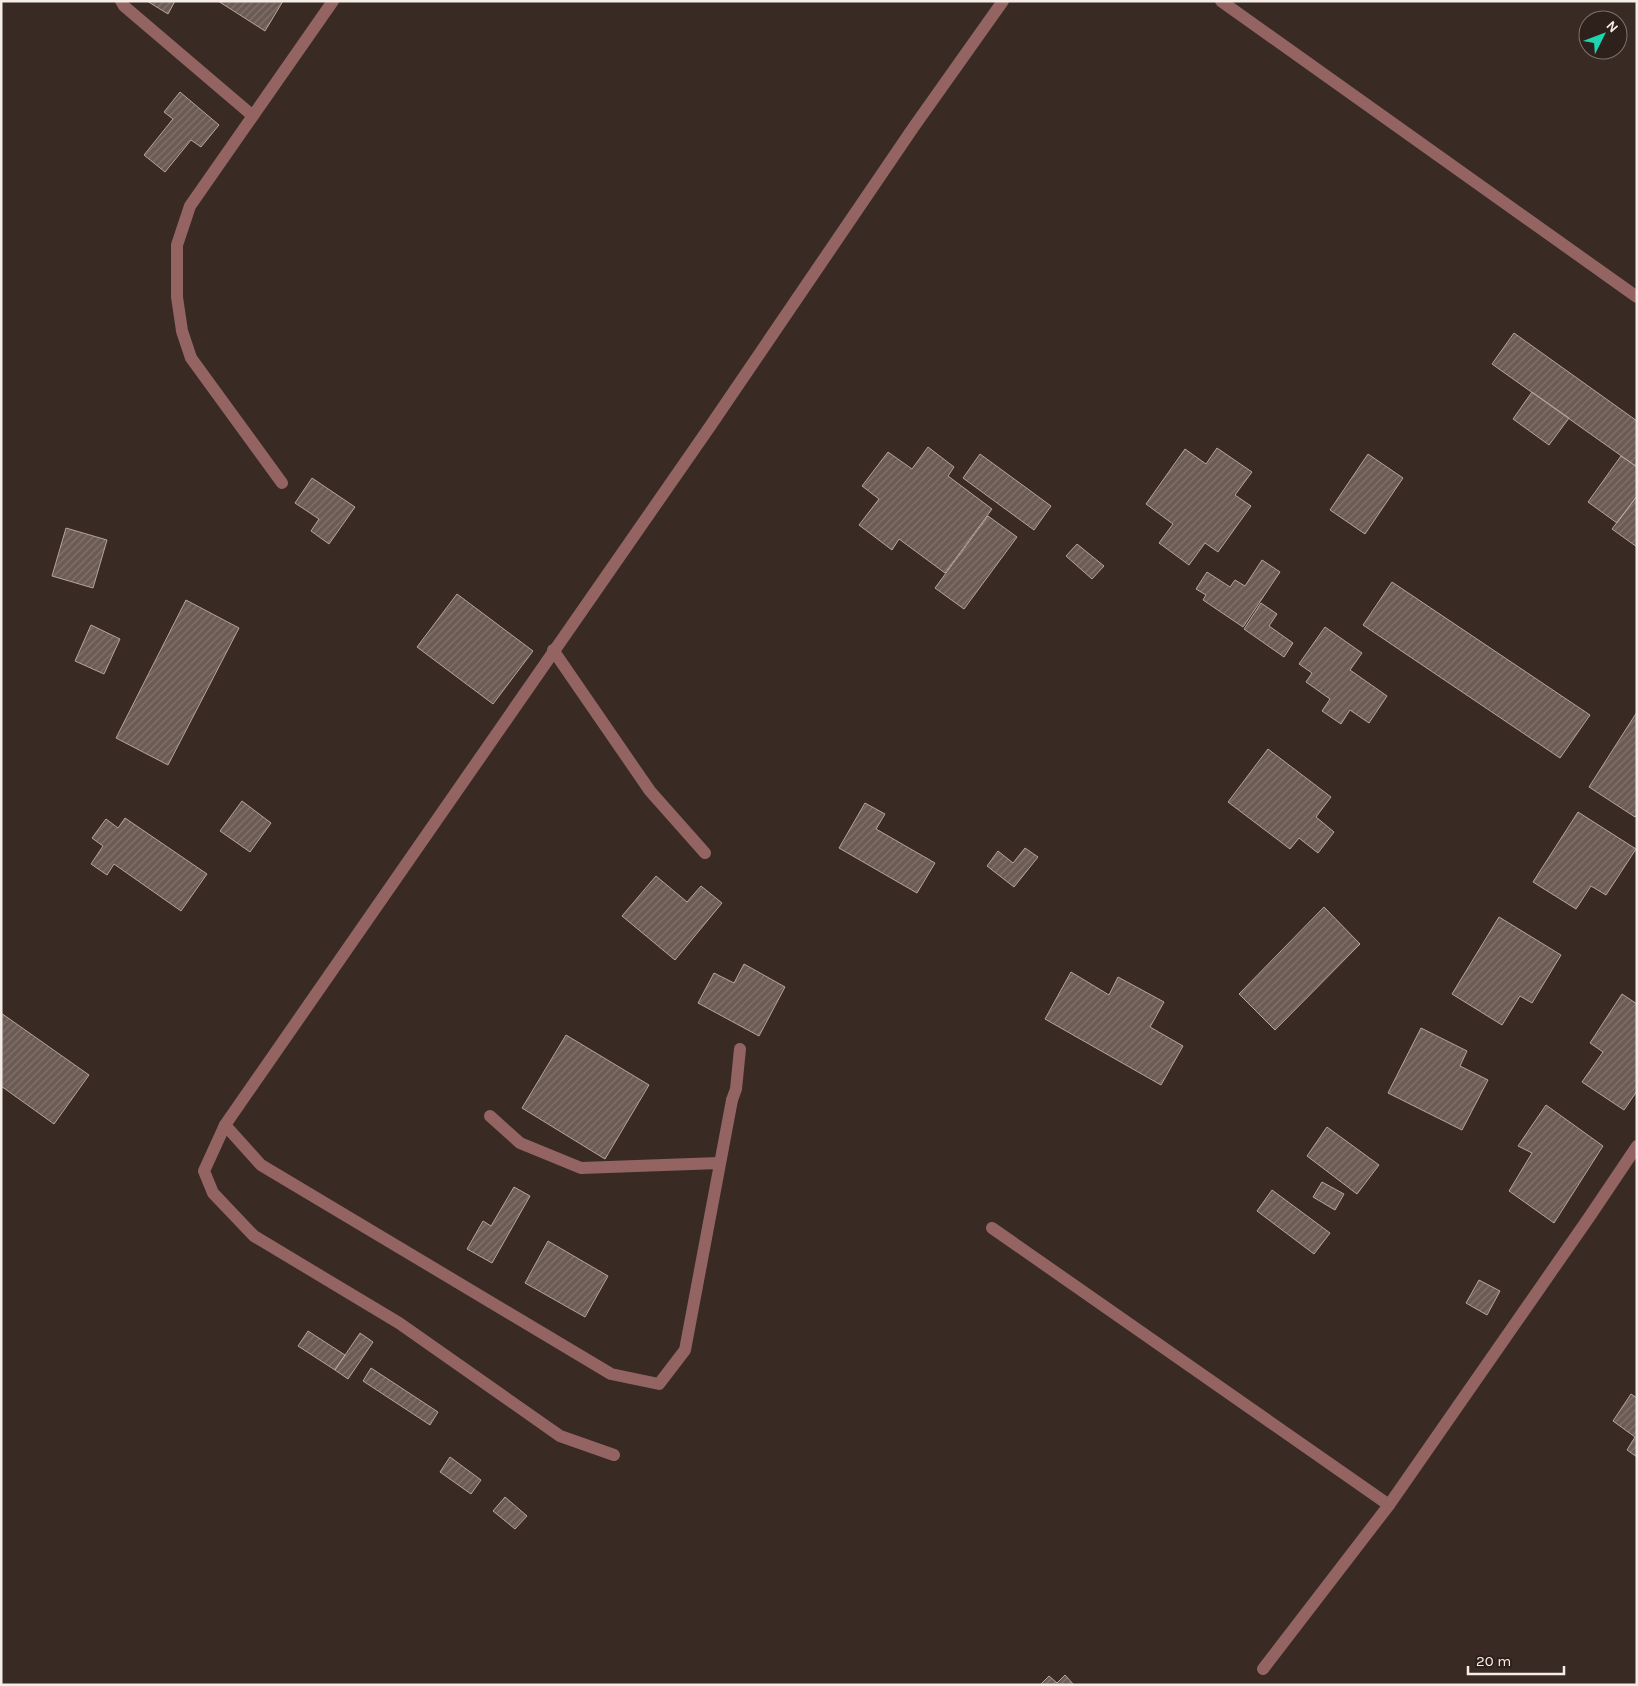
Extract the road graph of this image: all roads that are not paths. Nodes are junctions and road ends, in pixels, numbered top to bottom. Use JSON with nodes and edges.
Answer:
{"nodes":[{"id":1,"x":121,"y":1,"type":"edge"},
{"id":2,"x":333,"y":1,"type":"edge"},
{"id":3,"x":1003,"y":1,"type":"edge"},
{"id":4,"x":1221,"y":1,"type":"edge"},
{"id":5,"x":253,"y":116,"type":"junction"},
{"id":6,"x":1637,"y":297,"type":"edge"},
{"id":7,"x":282,"y":483,"type":"dead end"},
{"id":8,"x":553,"y":650,"type":"junction"},
{"id":9,"x":705,"y":853,"type":"dead end"},
{"id":10,"x":740,"y":1049,"type":"dead end"},
{"id":11,"x":490,"y":1116,"type":"dead end"},
{"id":12,"x":224,"y":1125,"type":"junction"},
{"id":13,"x":1637,"y":1146,"type":"edge"},
{"id":14,"x":720,"y":1163,"type":"junction"},
{"id":15,"x":992,"y":1228,"type":"dead end"},
{"id":16,"x":614,"y":1455,"type":"dead end"},
{"id":17,"x":1389,"y":1504,"type":"junction"},
{"id":18,"x":1263,"y":1669,"type":"dead end"}],
"edges":[{"from":1,"to":5,"type":"street"},
{"from":2,"to":5,"type":"street"},
{"from":3,"to":8,"type":"street"},
{"from":4,"to":6,"type":"street"},
{"from":5,"to":7,"type":"street"},
{"from":8,"to":9,"type":"street"},
{"from":8,"to":12,"type":"street"},
{"from":10,"to":14,"type":"street"},
{"from":11,"to":14,"type":"street"},
{"from":12,"to":14,"type":"street"},
{"from":12,"to":16,"type":"street"},
{"from":13,"to":17,"type":"street"},
{"from":15,"to":17,"type":"street"},
{"from":17,"to":18,"type":"street"}]}
